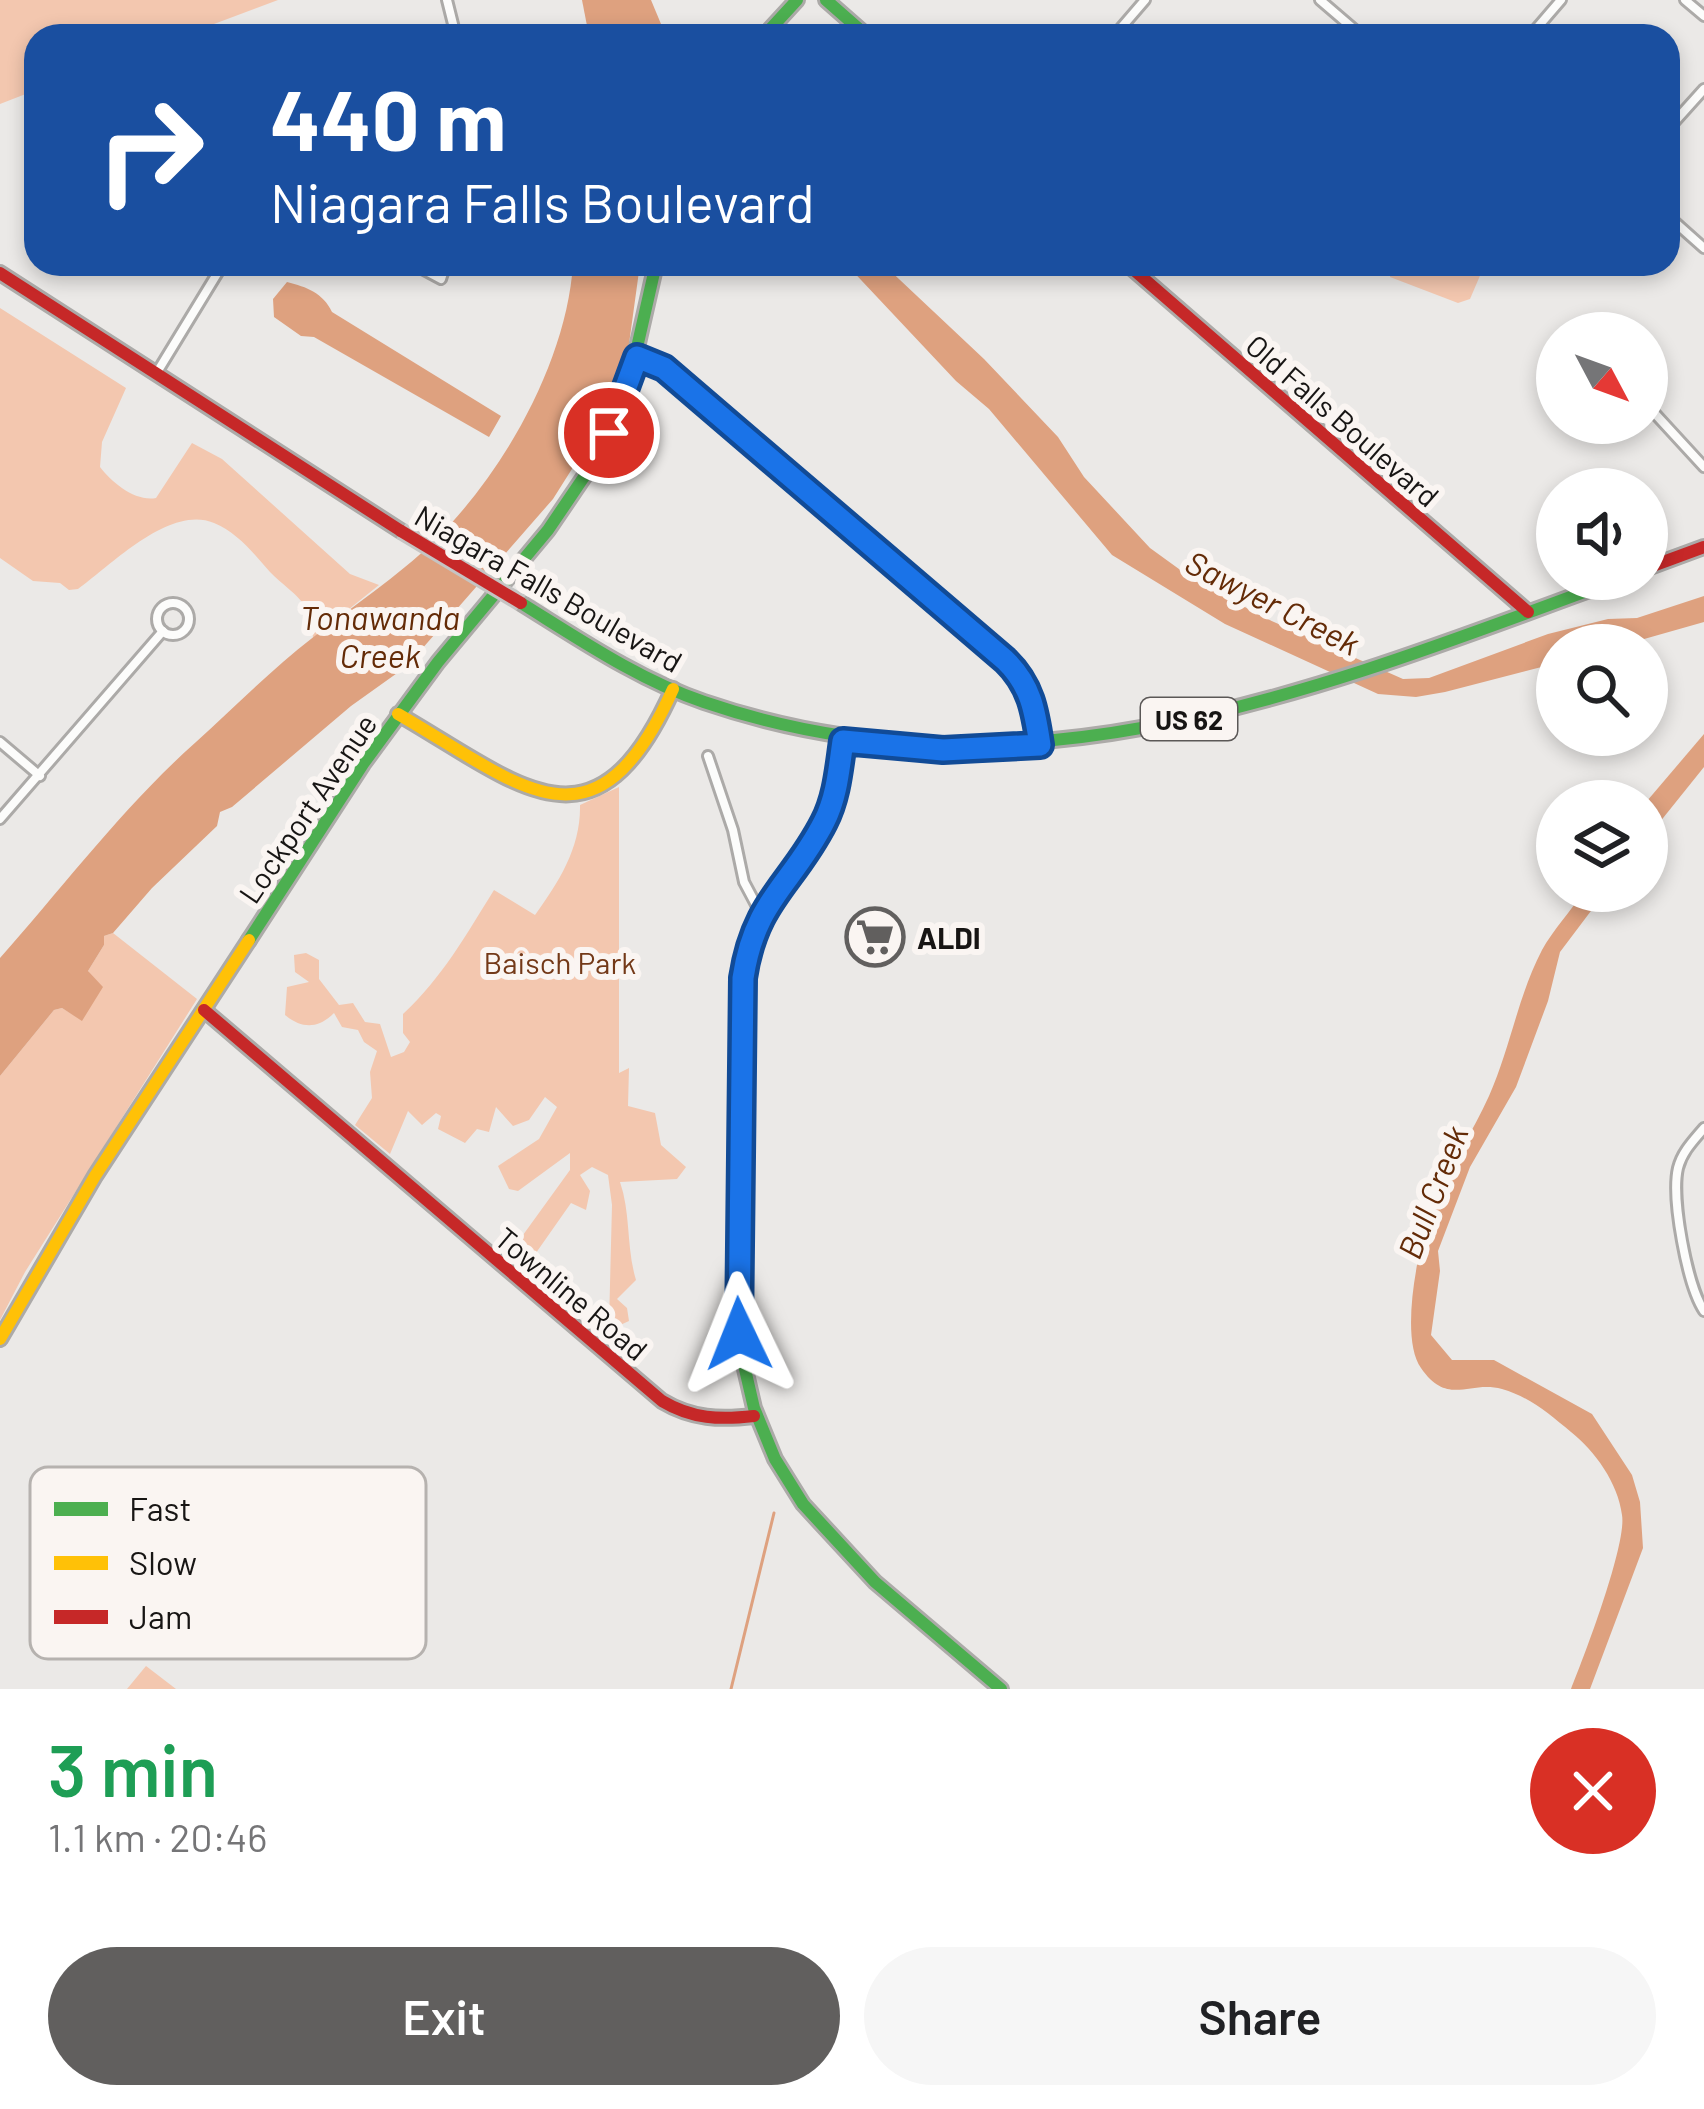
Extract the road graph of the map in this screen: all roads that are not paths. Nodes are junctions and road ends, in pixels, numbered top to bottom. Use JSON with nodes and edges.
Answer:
{"nodes":[{"id":1,"x":797,"y":0,"type":"edge"},
{"id":2,"x":826,"y":0,"type":"edge"},
{"id":3,"x":1145,"y":0,"type":"edge"},
{"id":4,"x":1320,"y":0,"type":"edge"},
{"id":5,"x":1562,"y":0,"type":"edge"},
{"id":6,"x":1685,"y":0,"type":"edge"},
{"id":7,"x":1704,"y":16,"type":"edge"},
{"id":8,"x":775,"y":24,"type":"edge"},
{"id":9,"x":853,"y":24,"type":"edge"},
{"id":10,"x":1124,"y":24,"type":"edge"},
{"id":11,"x":1348,"y":24,"type":"edge"},
{"id":12,"x":1541,"y":24,"type":"edge"},
{"id":13,"x":1704,"y":88,"type":"edge"},
{"id":14,"x":1680,"y":115,"type":"edge"},
{"id":15,"x":1680,"y":227,"type":"edge"},
{"id":16,"x":1704,"y":248,"type":"edge"},
{"id":17,"x":0,"y":273,"type":"edge"},
{"id":18,"x":216,"y":276,"type":"edge"},
{"id":19,"x":654,"y":276,"type":"edge"},
{"id":20,"x":1140,"y":276,"type":"edge"},
{"id":21,"x":637,"y":357,"type":"junction"},
{"id":22,"x":156,"y":374,"type":"junction"},
{"id":23,"x":1668,"y":428,"type":"edge"},
{"id":24,"x":1704,"y":467,"type":"edge"},
{"id":25,"x":1704,"y":548,"type":"edge"},
{"id":26,"x":1668,"y":561,"type":"edge"},
{"id":27,"x":1562,"y":600,"type":"edge"},
{"id":28,"x":1528,"y":613,"type":"junction"},
{"id":29,"x":163,"y":631,"type":"junction"},
{"id":30,"x":673,"y":688,"type":"junction"},
{"id":31,"x":398,"y":714,"type":"junction"},
{"id":32,"x":843,"y":741,"type":"junction"},
{"id":33,"x":0,"y":742,"type":"edge"},
{"id":34,"x":1040,"y":745,"type":"junction"},
{"id":35,"x":708,"y":756,"type":"dead end"},
{"id":36,"x":40,"y":776,"type":"junction"},
{"id":37,"x":0,"y":819,"type":"edge"},
{"id":38,"x":761,"y":914,"type":"junction"},
{"id":39,"x":204,"y":1010,"type":"junction"},
{"id":40,"x":1704,"y":1128,"type":"edge"},
{"id":41,"x":1704,"y":1311,"type":"edge"},
{"id":42,"x":0,"y":1339,"type":"edge"},
{"id":43,"x":754,"y":1416,"type":"junction"},
{"id":44,"x":1001,"y":1689,"type":"edge"}],
"edges":[{"from":1,"to":8,"type":"street"},
{"from":2,"to":9,"type":"street"},
{"from":3,"to":10,"type":"street"},
{"from":4,"to":11,"type":"street"},
{"from":5,"to":12,"type":"street"},
{"from":6,"to":7,"type":"street"},
{"from":13,"to":14,"type":"street"},
{"from":15,"to":16,"type":"street"},
{"from":17,"to":22,"type":"street","name":"Niagara Falls Boulevard","number":"US 62"},
{"from":18,"to":22,"type":"street"},
{"from":19,"to":21,"type":"street","name":"Lockport Avenue"},
{"from":20,"to":28,"type":"street","name":"Old Falls Boulevard"},
{"from":21,"to":31,"type":"street","name":"Lockport Avenue"},
{"from":21,"to":34,"type":"street"},
{"from":22,"to":30,"type":"street","name":"Niagara Falls Boulevard","number":"US 62","bridge":true},
{"from":23,"to":24,"type":"street"},
{"from":25,"to":26,"type":"street"},
{"from":27,"to":28,"type":"street","name":"Niagara Falls Boulevard","number":"US 62"},
{"from":28,"to":34,"type":"street","name":"Niagara Falls Boulevard","number":"US 62"},
{"from":29,"to":29,"type":"street"},
{"from":29,"to":36,"type":"street"},
{"from":30,"to":31,"type":"street"},
{"from":30,"to":32,"type":"street","name":"Niagara Falls Boulevard","number":"US 62"},
{"from":31,"to":39,"type":"street","name":"Lockport Avenue"},
{"from":32,"to":34,"type":"street","name":"Niagara Falls Boulevard","number":"US 62"},
{"from":32,"to":38,"type":"street"},
{"from":33,"to":36,"type":"street"},
{"from":35,"to":38,"type":"street"},
{"from":36,"to":37,"type":"street"},
{"from":38,"to":43,"type":"street"},
{"from":39,"to":42,"type":"street","name":"Lockport Avenue"},
{"from":39,"to":43,"type":"street","name":"Townline Road"},
{"from":40,"to":41,"type":"street"},
{"from":43,"to":44,"type":"street"}]}
